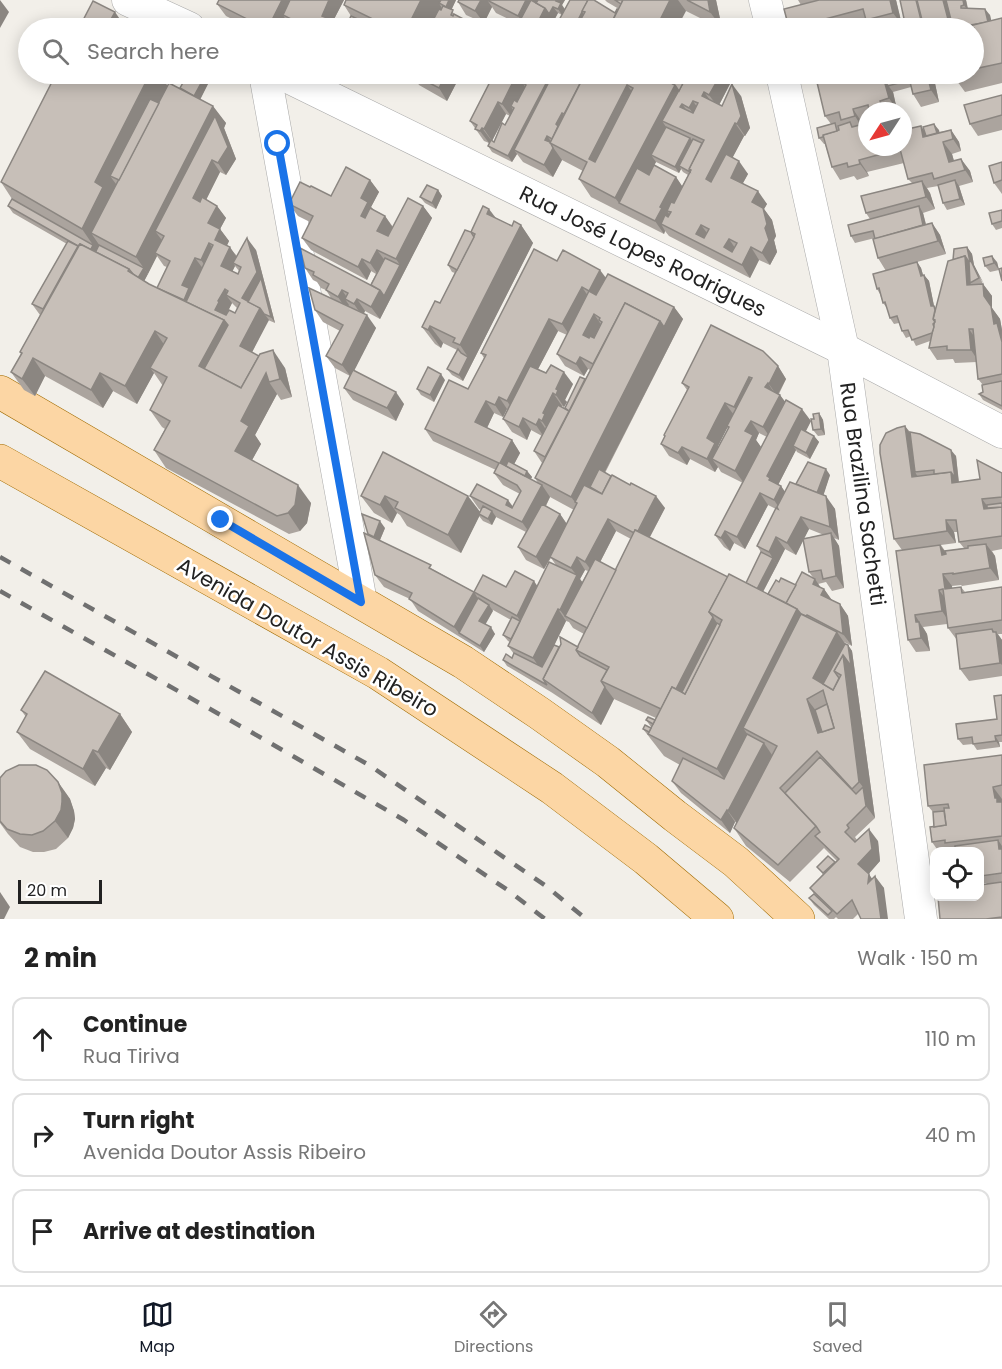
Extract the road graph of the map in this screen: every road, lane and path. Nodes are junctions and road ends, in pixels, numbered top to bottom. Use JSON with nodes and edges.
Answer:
{"nodes":[{"id":1,"x":128,"y":0,"type":"edge"},
{"id":2,"x":765,"y":0,"type":"edge"},
{"id":3,"x":167,"y":18,"type":"edge"},
{"id":4,"x":770,"y":18,"type":"edge"},
{"id":5,"x":267,"y":84,"type":"edge"},
{"id":6,"x":302,"y":84,"type":"edge"},
{"id":7,"x":784,"y":84,"type":"edge"},
{"id":8,"x":843,"y":350,"type":"junction"},
{"id":9,"x":0,"y":392,"type":"edge"},
{"id":10,"x":1002,"y":432,"type":"edge"},
{"id":11,"x":0,"y":461,"type":"edge"},
{"id":12,"x":361,"y":602,"type":"junction"},
{"id":13,"x":717,"y":919,"type":"edge"},
{"id":14,"x":798,"y":919,"type":"edge"},
{"id":15,"x":921,"y":919,"type":"edge"}],
"edges":[{"from":1,"to":3,"type":"street"},
{"from":2,"to":4,"type":"street"},
{"from":5,"to":12,"type":"street"},
{"from":6,"to":8,"type":"street","name":"Rua José Lopes Rodrigues"},
{"from":7,"to":8,"type":"street","name":"Rua Brazilina Sachetti"},
{"from":8,"to":10,"type":"street","name":"Rua José Lopes Rodrigues"},
{"from":8,"to":15,"type":"street","name":"Rua Brazilina Sachetti"},
{"from":9,"to":12,"type":"main road"},
{"from":11,"to":13,"type":"main road","name":"Avenida Doutor Assis Ribeiro"},
{"from":12,"to":14,"type":"main road"}]}
